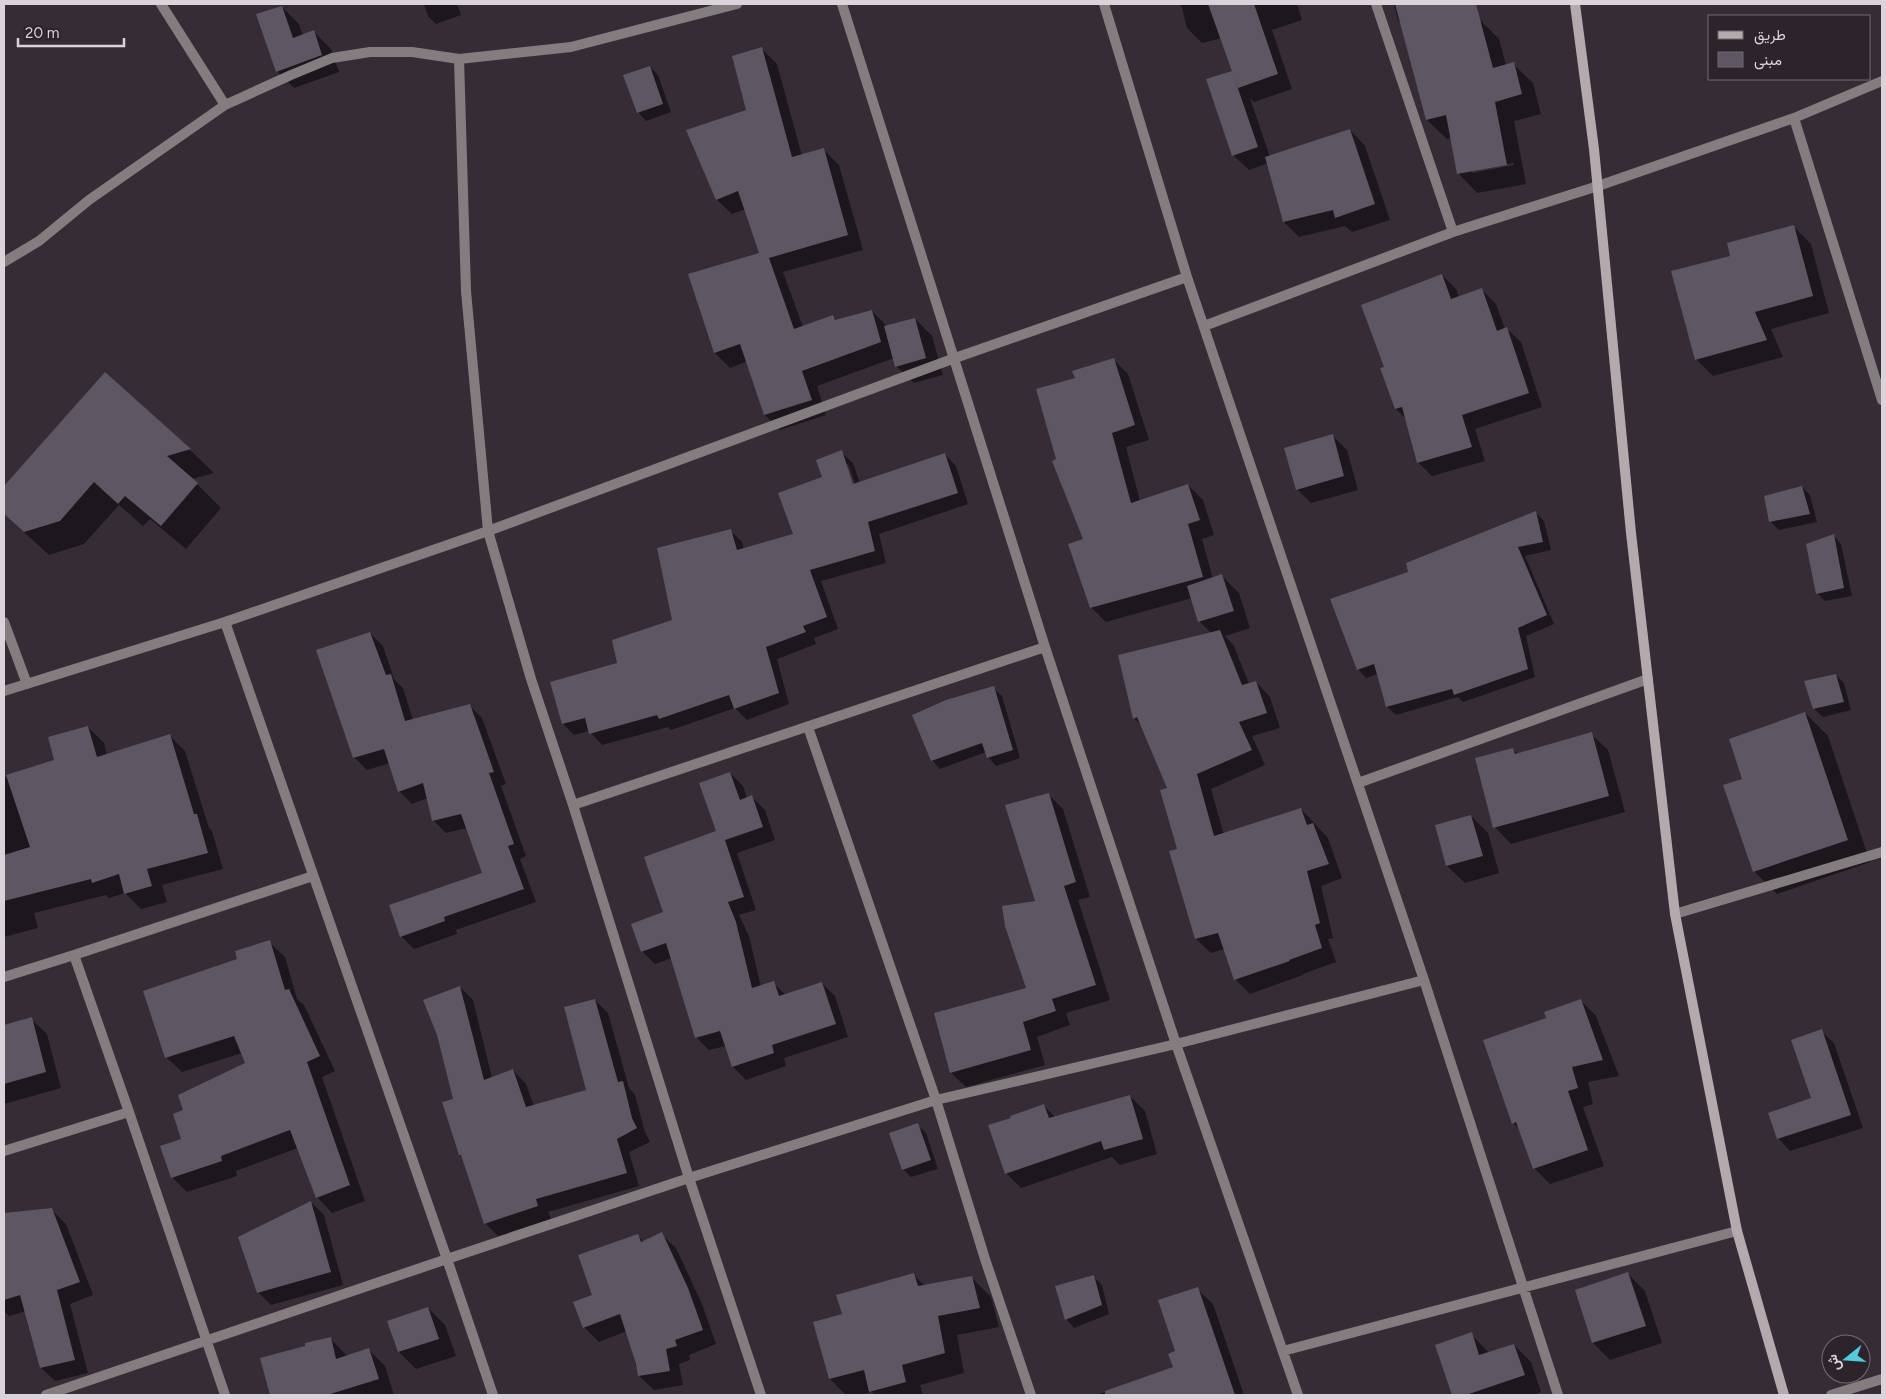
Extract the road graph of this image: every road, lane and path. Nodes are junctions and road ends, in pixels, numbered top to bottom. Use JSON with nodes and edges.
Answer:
{"nodes":[{"id":1,"x":161,"y":4,"type":"edge"},
{"id":2,"x":737,"y":4,"type":"edge"},
{"id":3,"x":842,"y":4,"type":"edge"},
{"id":4,"x":1104,"y":4,"type":"edge"},
{"id":5,"x":1376,"y":4,"type":"edge"},
{"id":6,"x":1575,"y":4,"type":"edge"},
{"id":7,"x":459,"y":59,"type":"junction"},
{"id":8,"x":1882,"y":81,"type":"edge"},
{"id":9,"x":225,"y":105,"type":"junction"},
{"id":10,"x":1794,"y":118,"type":"junction"},
{"id":11,"x":1598,"y":186,"type":"junction"},
{"id":12,"x":1453,"y":232,"type":"junction"},
{"id":13,"x":4,"y":262,"type":"edge"},
{"id":14,"x":1187,"y":277,"type":"junction"},
{"id":15,"x":1204,"y":326,"type":"junction"},
{"id":16,"x":955,"y":358,"type":"junction"},
{"id":17,"x":1882,"y":400,"type":"edge"},
{"id":18,"x":488,"y":531,"type":"junction"},
{"id":19,"x":4,"y":622,"type":"edge"},
{"id":20,"x":225,"y":622,"type":"junction"},
{"id":21,"x":1045,"y":647,"type":"junction"},
{"id":22,"x":1648,"y":679,"type":"junction"},
{"id":23,"x":27,"y":684,"type":"junction"},
{"id":24,"x":4,"y":691,"type":"edge"},
{"id":25,"x":808,"y":727,"type":"junction"},
{"id":26,"x":1358,"y":783,"type":"junction"},
{"id":27,"x":573,"y":805,"type":"junction"},
{"id":28,"x":1882,"y":852,"type":"edge"},
{"id":29,"x":313,"y":876,"type":"junction"},
{"id":30,"x":1675,"y":914,"type":"junction"},
{"id":31,"x":74,"y":954,"type":"junction"},
{"id":32,"x":4,"y":977,"type":"edge"},
{"id":33,"x":1424,"y":980,"type":"junction"},
{"id":34,"x":1176,"y":1044,"type":"junction"},
{"id":35,"x":936,"y":1100,"type":"junction"},
{"id":36,"x":129,"y":1112,"type":"junction"},
{"id":37,"x":4,"y":1152,"type":"edge"},
{"id":38,"x":689,"y":1178,"type":"junction"},
{"id":39,"x":1737,"y":1232,"type":"junction"},
{"id":40,"x":447,"y":1258,"type":"junction"},
{"id":41,"x":1522,"y":1287,"type":"junction"},
{"id":42,"x":207,"y":1340,"type":"junction"},
{"id":43,"x":1283,"y":1351,"type":"junction"},
{"id":44,"x":1882,"y":1379,"type":"edge"},
{"id":45,"x":46,"y":1395,"type":"edge"},
{"id":46,"x":226,"y":1395,"type":"edge"},
{"id":47,"x":493,"y":1395,"type":"edge"},
{"id":48,"x":761,"y":1395,"type":"edge"},
{"id":49,"x":1031,"y":1395,"type":"edge"},
{"id":50,"x":1298,"y":1395,"type":"edge"},
{"id":51,"x":1558,"y":1395,"type":"edge"},
{"id":52,"x":1784,"y":1395,"type":"edge"},
{"id":53,"x":1831,"y":1395,"type":"edge"}],
"edges":[{"from":1,"to":9,"type":"street"},
{"from":2,"to":7,"type":"street"},
{"from":3,"to":16,"type":"street"},
{"from":4,"to":14,"type":"street"},
{"from":5,"to":12,"type":"street"},
{"from":6,"to":11,"type":"street"},
{"from":7,"to":9,"type":"street"},
{"from":7,"to":18,"type":"street"},
{"from":8,"to":10,"type":"street"},
{"from":9,"to":13,"type":"street"},
{"from":10,"to":11,"type":"street"},
{"from":10,"to":17,"type":"street"},
{"from":11,"to":12,"type":"street"},
{"from":11,"to":22,"type":"street"},
{"from":12,"to":15,"type":"street"},
{"from":14,"to":15,"type":"street"},
{"from":14,"to":16,"type":"street"},
{"from":15,"to":26,"type":"street"},
{"from":16,"to":18,"type":"street"},
{"from":16,"to":21,"type":"street"},
{"from":18,"to":20,"type":"street"},
{"from":18,"to":27,"type":"street"},
{"from":19,"to":23,"type":"street"},
{"from":20,"to":23,"type":"street"},
{"from":20,"to":29,"type":"street"},
{"from":21,"to":25,"type":"street"},
{"from":21,"to":34,"type":"street"},
{"from":22,"to":26,"type":"street"},
{"from":22,"to":30,"type":"street"},
{"from":23,"to":24,"type":"street"},
{"from":25,"to":27,"type":"street"},
{"from":25,"to":35,"type":"street"},
{"from":26,"to":33,"type":"street"},
{"from":27,"to":38,"type":"street"},
{"from":28,"to":30,"type":"street"},
{"from":29,"to":31,"type":"street"},
{"from":29,"to":40,"type":"street"},
{"from":30,"to":39,"type":"street"},
{"from":31,"to":32,"type":"street"},
{"from":31,"to":36,"type":"street"},
{"from":33,"to":34,"type":"street"},
{"from":33,"to":41,"type":"street"},
{"from":34,"to":35,"type":"street"},
{"from":34,"to":43,"type":"street"},
{"from":35,"to":38,"type":"street"},
{"from":35,"to":49,"type":"street"},
{"from":36,"to":37,"type":"street"},
{"from":36,"to":42,"type":"street"},
{"from":38,"to":40,"type":"street"},
{"from":38,"to":48,"type":"street"},
{"from":39,"to":41,"type":"street"},
{"from":39,"to":52,"type":"street"},
{"from":40,"to":42,"type":"street"},
{"from":40,"to":47,"type":"street"},
{"from":41,"to":43,"type":"street"},
{"from":41,"to":51,"type":"street"},
{"from":42,"to":45,"type":"street"},
{"from":42,"to":46,"type":"street"},
{"from":43,"to":50,"type":"street"},
{"from":44,"to":53,"type":"street"}]}
